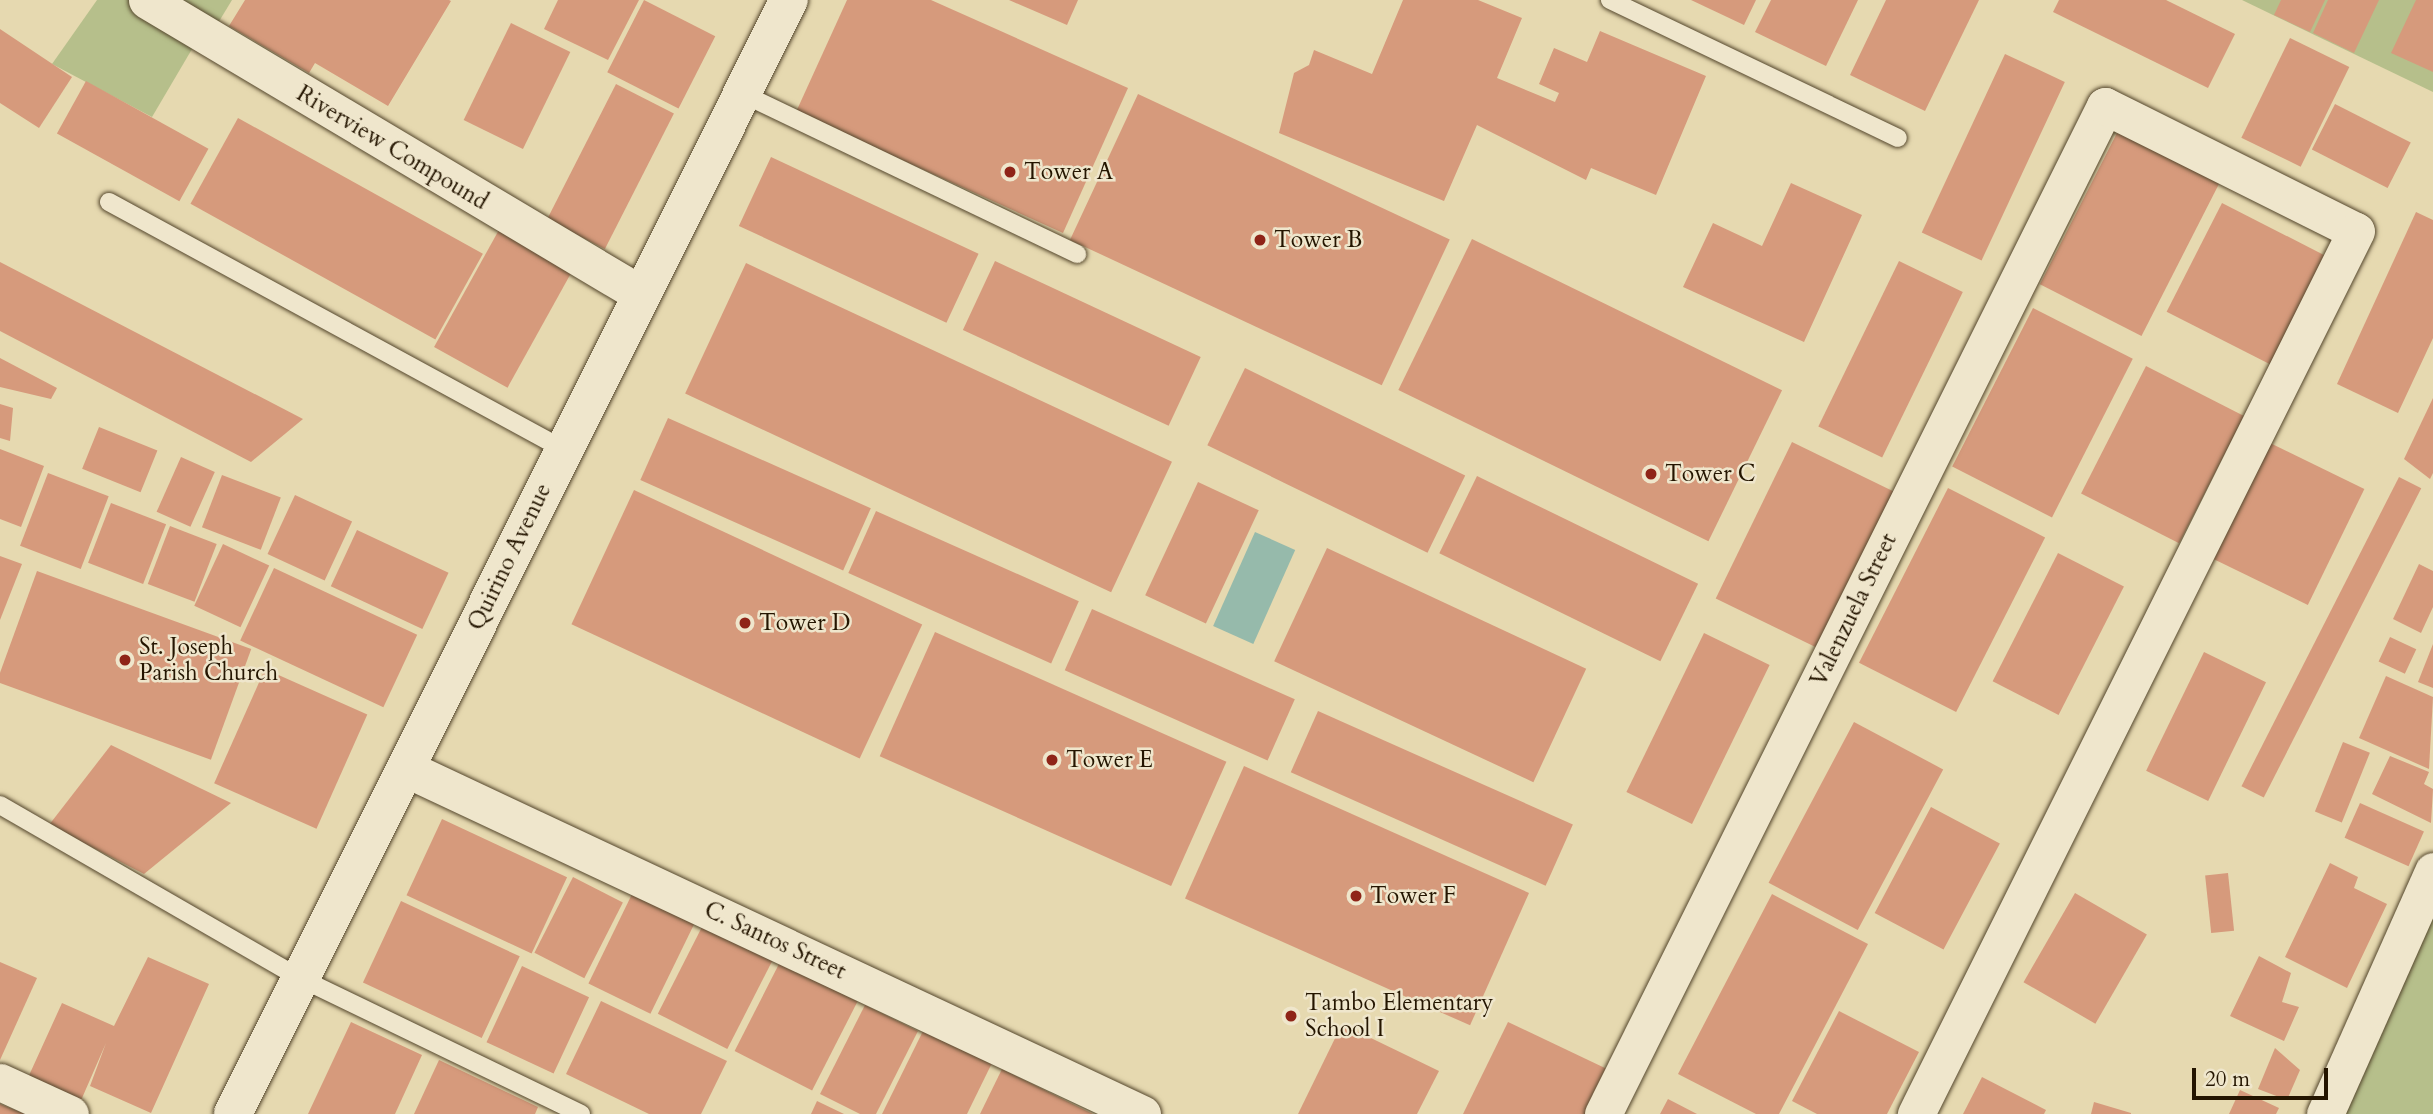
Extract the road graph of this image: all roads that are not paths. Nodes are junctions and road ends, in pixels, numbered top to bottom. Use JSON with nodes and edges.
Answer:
{"nodes":[{"id":1,"x":147,"y":0,"type":"edge"},
{"id":2,"x":789,"y":0,"type":"edge"},
{"id":3,"x":1610,"y":0,"type":"edge"},
{"id":4,"x":738,"y":92,"type":"junction"},
{"id":5,"x":1898,"y":138,"type":"dead end"},
{"id":6,"x":109,"y":202,"type":"dead end"},
{"id":7,"x":1077,"y":254,"type":"dead end"},
{"id":8,"x":639,"y":293,"type":"junction"},
{"id":9,"x":563,"y":449,"type":"junction"},
{"id":10,"x":407,"y":769,"type":"junction"},
{"id":11,"x":0,"y":805,"type":"edge"},
{"id":12,"x":2433,"y":871,"type":"edge"},
{"id":13,"x":300,"y":978,"type":"junction"},
{"id":14,"x":0,"y":1082,"type":"edge"},
{"id":15,"x":70,"y":1114,"type":"edge"},
{"id":16,"x":233,"y":1114,"type":"edge"},
{"id":17,"x":581,"y":1114,"type":"edge"},
{"id":18,"x":1142,"y":1114,"type":"edge"},
{"id":19,"x":1603,"y":1114,"type":"edge"},
{"id":20,"x":1916,"y":1114,"type":"edge"},
{"id":21,"x":2325,"y":1114,"type":"edge"}],
"edges":[{"from":1,"to":8,"type":"street","name":"Riverview Compound"},
{"from":2,"to":4,"type":"main road","name":"Quirino Avenue"},
{"from":3,"to":5,"type":"lane"},
{"from":4,"to":7,"type":"lane"},
{"from":4,"to":8,"type":"main road","name":"Quirino Avenue"},
{"from":6,"to":9,"type":"lane"},
{"from":8,"to":9,"type":"main road","name":"Quirino Avenue"},
{"from":9,"to":10,"type":"main road","name":"Quirino Avenue"},
{"from":10,"to":13,"type":"main road","name":"Quirino Avenue"},
{"from":10,"to":18,"type":"street","name":"C. Santos Street"},
{"from":11,"to":13,"type":"lane"},
{"from":12,"to":21,"type":"street"},
{"from":13,"to":16,"type":"main road","name":"Quirino Avenue"},
{"from":13,"to":17,"type":"lane"},
{"from":14,"to":15,"type":"street"},
{"from":19,"to":20,"type":"street","name":"Valenzuela Street"}]}
